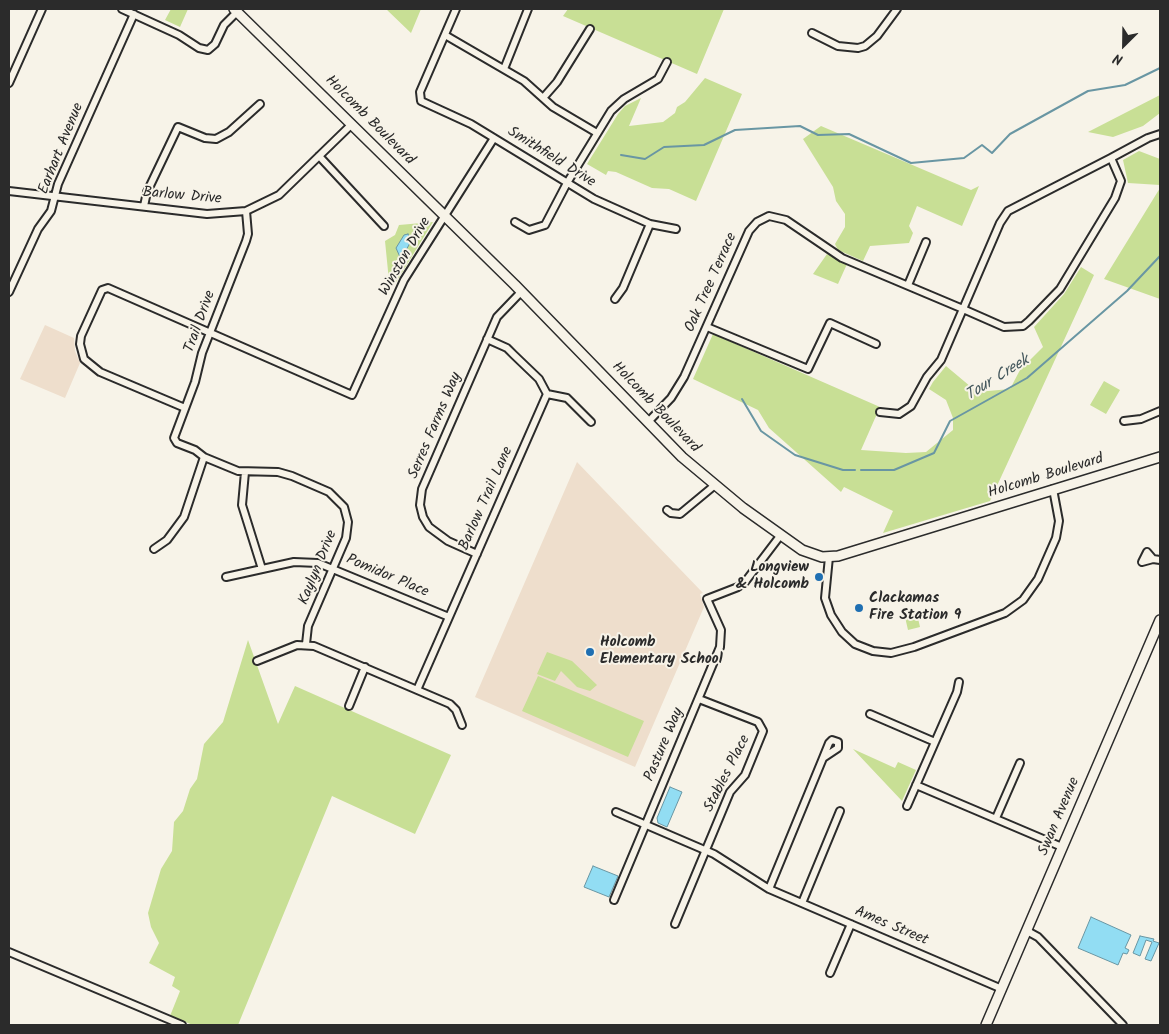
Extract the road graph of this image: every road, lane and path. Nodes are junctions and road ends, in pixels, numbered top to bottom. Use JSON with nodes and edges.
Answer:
{"nodes":[{"id":1,"x":42,"y":9,"type":"edge"},
{"id":2,"x":122,"y":9,"type":"edge"},
{"id":3,"x":456,"y":9,"type":"edge"},
{"id":4,"x":528,"y":9,"type":"edge"},
{"id":5,"x":897,"y":9,"type":"edge"},
{"id":6,"x":235,"y":10,"type":"edge"},
{"id":7,"x":134,"y":14,"type":"junction"},
{"id":8,"x":590,"y":29,"type":"dead end"},
{"id":9,"x":812,"y":33,"type":"dead end"},
{"id":10,"x":445,"y":35,"type":"junction"},
{"id":11,"x":667,"y":62,"type":"dead end"},
{"id":12,"x":504,"y":69,"type":"junction"},
{"id":13,"x":9,"y":83,"type":"edge"},
{"id":14,"x":543,"y":98,"type":"junction"},
{"id":15,"x":260,"y":104,"type":"dead end"},
{"id":16,"x":352,"y":124,"type":"junction"},
{"id":17,"x":597,"y":133,"type":"junction"},
{"id":18,"x":1160,"y":134,"type":"edge"},
{"id":19,"x":494,"y":138,"type":"junction"},
{"id":20,"x":319,"y":156,"type":"junction"},
{"id":21,"x":1111,"y":158,"type":"junction"},
{"id":22,"x":567,"y":183,"type":"junction"},
{"id":23,"x":9,"y":191,"type":"edge"},
{"id":24,"x":55,"y":196,"type":"junction"},
{"id":25,"x":144,"y":206,"type":"junction"},
{"id":26,"x":246,"y":211,"type":"junction"},
{"id":27,"x":444,"y":215,"type":"junction"},
{"id":28,"x":515,"y":222,"type":"dead end"},
{"id":29,"x":650,"y":224,"type":"junction"},
{"id":30,"x":384,"y":226,"type":"dead end"},
{"id":31,"x":676,"y":229,"type":"dead end"},
{"id":32,"x":926,"y":242,"type":"dead end"},
{"id":33,"x":908,"y":285,"type":"junction"},
{"id":34,"x":9,"y":292,"type":"edge"},
{"id":35,"x":521,"y":292,"type":"junction"},
{"id":36,"x":615,"y":299,"type":"dead end"},
{"id":37,"x":963,"y":309,"type":"junction"},
{"id":38,"x":707,"y":327,"type":"junction"},
{"id":39,"x":209,"y":334,"type":"junction"},
{"id":40,"x":487,"y":338,"type":"junction"},
{"id":41,"x":876,"y":344,"type":"dead end"},
{"id":42,"x":546,"y":394,"type":"junction"},
{"id":43,"x":185,"y":408,"type":"junction"},
{"id":44,"x":1160,"y":411,"type":"edge"},
{"id":45,"x":880,"y":412,"type":"dead end"},
{"id":46,"x":1124,"y":420,"type":"dead end"},
{"id":47,"x":591,"y":422,"type":"dead end"},
{"id":48,"x":648,"y":422,"type":"junction"},
{"id":49,"x":175,"y":441,"type":"joint"},
{"id":50,"x":204,"y":457,"type":"junction"},
{"id":51,"x":1160,"y":457,"type":"edge"},
{"id":52,"x":245,"y":472,"type":"junction"},
{"id":53,"x":715,"y":486,"type":"junction"},
{"id":54,"x":1053,"y":489,"type":"junction"},
{"id":55,"x":667,"y":510,"type":"dead end"},
{"id":56,"x":780,"y":536,"type":"junction"},
{"id":57,"x":154,"y":549,"type":"dead end"},
{"id":58,"x":476,"y":554,"type":"junction"},
{"id":59,"x":829,"y":557,"type":"junction"},
{"id":60,"x":334,"y":568,"type":"junction"},
{"id":61,"x":262,"y":569,"type":"junction"},
{"id":62,"x":226,"y":577,"type":"dead end"},
{"id":63,"x":449,"y":616,"type":"junction"},
{"id":64,"x":1160,"y":620,"type":"edge"},
{"id":65,"x":306,"y":644,"type":"junction"},
{"id":66,"x":257,"y":661,"type":"dead end"},
{"id":67,"x":365,"y":667,"type":"junction"},
{"id":68,"x":959,"y":682,"type":"dead end"},
{"id":69,"x":417,"y":690,"type":"junction"},
{"id":70,"x":699,"y":699,"type":"junction"},
{"id":71,"x":349,"y":706,"type":"dead end"},
{"id":72,"x":870,"y":714,"type":"dead end"},
{"id":73,"x":462,"y":725,"type":"dead end"},
{"id":74,"x":935,"y":742,"type":"junction"},
{"id":75,"x":823,"y":758,"type":"dead end"},
{"id":76,"x":1020,"y":763,"type":"dead end"},
{"id":77,"x":916,"y":785,"type":"junction"},
{"id":78,"x":907,"y":806,"type":"dead end"},
{"id":79,"x":840,"y":811,"type":"dead end"},
{"id":80,"x":616,"y":812,"type":"dead end"},
{"id":81,"x":996,"y":818,"type":"junction"},
{"id":82,"x":646,"y":825,"type":"junction"},
{"id":83,"x":1062,"y":847,"type":"junction"},
{"id":84,"x":706,"y":850,"type":"junction"},
{"id":85,"x":769,"y":889,"type":"junction"},
{"id":86,"x":614,"y":900,"type":"dead end"},
{"id":87,"x":802,"y":903,"type":"junction"},
{"id":88,"x":675,"y":924,"type":"dead end"},
{"id":89,"x":851,"y":924,"type":"junction"},
{"id":90,"x":1027,"y":931,"type":"junction"},
{"id":91,"x":9,"y":952,"type":"edge"},
{"id":92,"x":830,"y":973,"type":"dead end"},
{"id":93,"x":1002,"y":989,"type":"junction"},
{"id":94,"x":182,"y":1025,"type":"edge"},
{"id":95,"x":986,"y":1025,"type":"edge"},
{"id":96,"x":1123,"y":1025,"type":"edge"}],
"edges":[{"from":1,"to":13,"type":"street"},
{"from":2,"to":7,"type":"street"},
{"from":3,"to":10,"type":"street"},
{"from":4,"to":12,"type":"street"},
{"from":5,"to":9,"type":"street"},
{"from":6,"to":7,"type":"street"},
{"from":6,"to":16,"type":"street","name":"Holcomb Boulevard"},
{"from":7,"to":24,"type":"street","name":"Earhart Avenue"},
{"from":8,"to":14,"type":"street"},
{"from":10,"to":12,"type":"street"},
{"from":10,"to":19,"type":"street","name":"Smithfield Drive"},
{"from":11,"to":17,"type":"street"},
{"from":12,"to":14,"type":"street"},
{"from":14,"to":17,"type":"street"},
{"from":15,"to":25,"type":"street"},
{"from":16,"to":20,"type":"street","name":"Barlow Drive"},
{"from":16,"to":27,"type":"street","name":"Holcomb Boulevard"},
{"from":17,"to":22,"type":"street"},
{"from":18,"to":21,"type":"street"},
{"from":19,"to":22,"type":"street","name":"Smithfield Drive"},
{"from":19,"to":27,"type":"street","name":"Winston Drive"},
{"from":20,"to":26,"type":"street","name":"Barlow Drive"},
{"from":20,"to":30,"type":"street"},
{"from":21,"to":37,"type":"street"},
{"from":21,"to":37,"type":"street","name":"Oak Tree Terrace"},
{"from":22,"to":28,"type":"street"},
{"from":22,"to":29,"type":"street","name":"Smithfield Drive"},
{"from":23,"to":24,"type":"street","name":"Barlow Drive"},
{"from":24,"to":25,"type":"street","name":"Barlow Drive"},
{"from":24,"to":34,"type":"street","name":"Earhart Avenue"},
{"from":25,"to":26,"type":"street","name":"Barlow Drive"},
{"from":26,"to":39,"type":"street","name":"Trail Drive"},
{"from":27,"to":35,"type":"street","name":"Holcomb Boulevard"},
{"from":27,"to":39,"type":"street","name":"Winston Drive"},
{"from":29,"to":31,"type":"street","name":"Smithfield Drive"},
{"from":29,"to":36,"type":"street"},
{"from":32,"to":33,"type":"street"},
{"from":33,"to":37,"type":"street","name":"Oak Tree Terrace"},
{"from":33,"to":38,"type":"street","name":"Oak Tree Terrace"},
{"from":35,"to":40,"type":"street","name":"Serres Farms Way"},
{"from":35,"to":48,"type":"street","name":"Holcomb Boulevard"},
{"from":37,"to":45,"type":"street"},
{"from":38,"to":41,"type":"street"},
{"from":38,"to":48,"type":"street","name":"Oak Tree Terrace"},
{"from":39,"to":43,"type":"street","name":"Trail Drive"},
{"from":39,"to":43,"type":"street"},
{"from":40,"to":42,"type":"street"},
{"from":40,"to":58,"type":"street","name":"Serres Farms Way"},
{"from":42,"to":47,"type":"street"},
{"from":42,"to":58,"type":"street","name":"Barlow Trail Lane"},
{"from":43,"to":49,"type":"street","name":"Trail Drive"},
{"from":44,"to":46,"type":"street"},
{"from":48,"to":53,"type":"street","name":"Holcomb Boulevard"},
{"from":49,"to":50,"type":"street","name":"Kaylyn Drive"},
{"from":50,"to":52,"type":"street","name":"Kaylyn Drive"},
{"from":50,"to":57,"type":"street"},
{"from":51,"to":54,"type":"street","name":"Holcomb Boulevard"},
{"from":52,"to":60,"type":"street","name":"Kaylyn Drive"},
{"from":52,"to":61,"type":"street"},
{"from":53,"to":55,"type":"street"},
{"from":53,"to":56,"type":"street","name":"Holcomb Boulevard"},
{"from":54,"to":59,"type":"street","name":"Holcomb Boulevard"},
{"from":54,"to":59,"type":"street"},
{"from":56,"to":59,"type":"street","name":"Holcomb Boulevard"},
{"from":56,"to":70,"type":"street","name":"Pasture Way"},
{"from":58,"to":63,"type":"street","name":"Barlow Trail Lane"},
{"from":60,"to":61,"type":"street","name":"Pomidor Place"},
{"from":60,"to":63,"type":"street","name":"Pomidor Place"},
{"from":60,"to":65,"type":"street","name":"Kaylyn Drive"},
{"from":61,"to":62,"type":"street","name":"Pomidor Place"},
{"from":63,"to":69,"type":"street","name":"Barlow Trail Lane"},
{"from":64,"to":83,"type":"street","name":"Swan Avenue"},
{"from":65,"to":66,"type":"street"},
{"from":65,"to":67,"type":"street"},
{"from":67,"to":69,"type":"street"},
{"from":67,"to":71,"type":"street"},
{"from":68,"to":74,"type":"street"},
{"from":69,"to":73,"type":"street"},
{"from":70,"to":82,"type":"street","name":"Pasture Way"},
{"from":70,"to":84,"type":"street","name":"Stables Place"},
{"from":72,"to":74,"type":"street"},
{"from":74,"to":77,"type":"street"},
{"from":75,"to":85,"type":"street"},
{"from":76,"to":81,"type":"street"},
{"from":77,"to":78,"type":"street"},
{"from":77,"to":81,"type":"street"},
{"from":79,"to":87,"type":"street"},
{"from":80,"to":82,"type":"street","name":"Ames Street"},
{"from":81,"to":83,"type":"street"},
{"from":82,"to":84,"type":"street","name":"Ames Street"},
{"from":82,"to":86,"type":"street","name":"Pasture Way"},
{"from":83,"to":90,"type":"street","name":"Swan Avenue"},
{"from":84,"to":85,"type":"street","name":"Ames Street"},
{"from":84,"to":88,"type":"street","name":"Stables Place"},
{"from":85,"to":87,"type":"street","name":"Ames Street"},
{"from":87,"to":89,"type":"street","name":"Ames Street"},
{"from":89,"to":92,"type":"street"},
{"from":89,"to":93,"type":"street","name":"Ames Street"},
{"from":90,"to":93,"type":"street","name":"Swan Avenue"},
{"from":90,"to":96,"type":"street"},
{"from":91,"to":94,"type":"street"},
{"from":93,"to":95,"type":"street","name":"Swan Avenue"}]}
